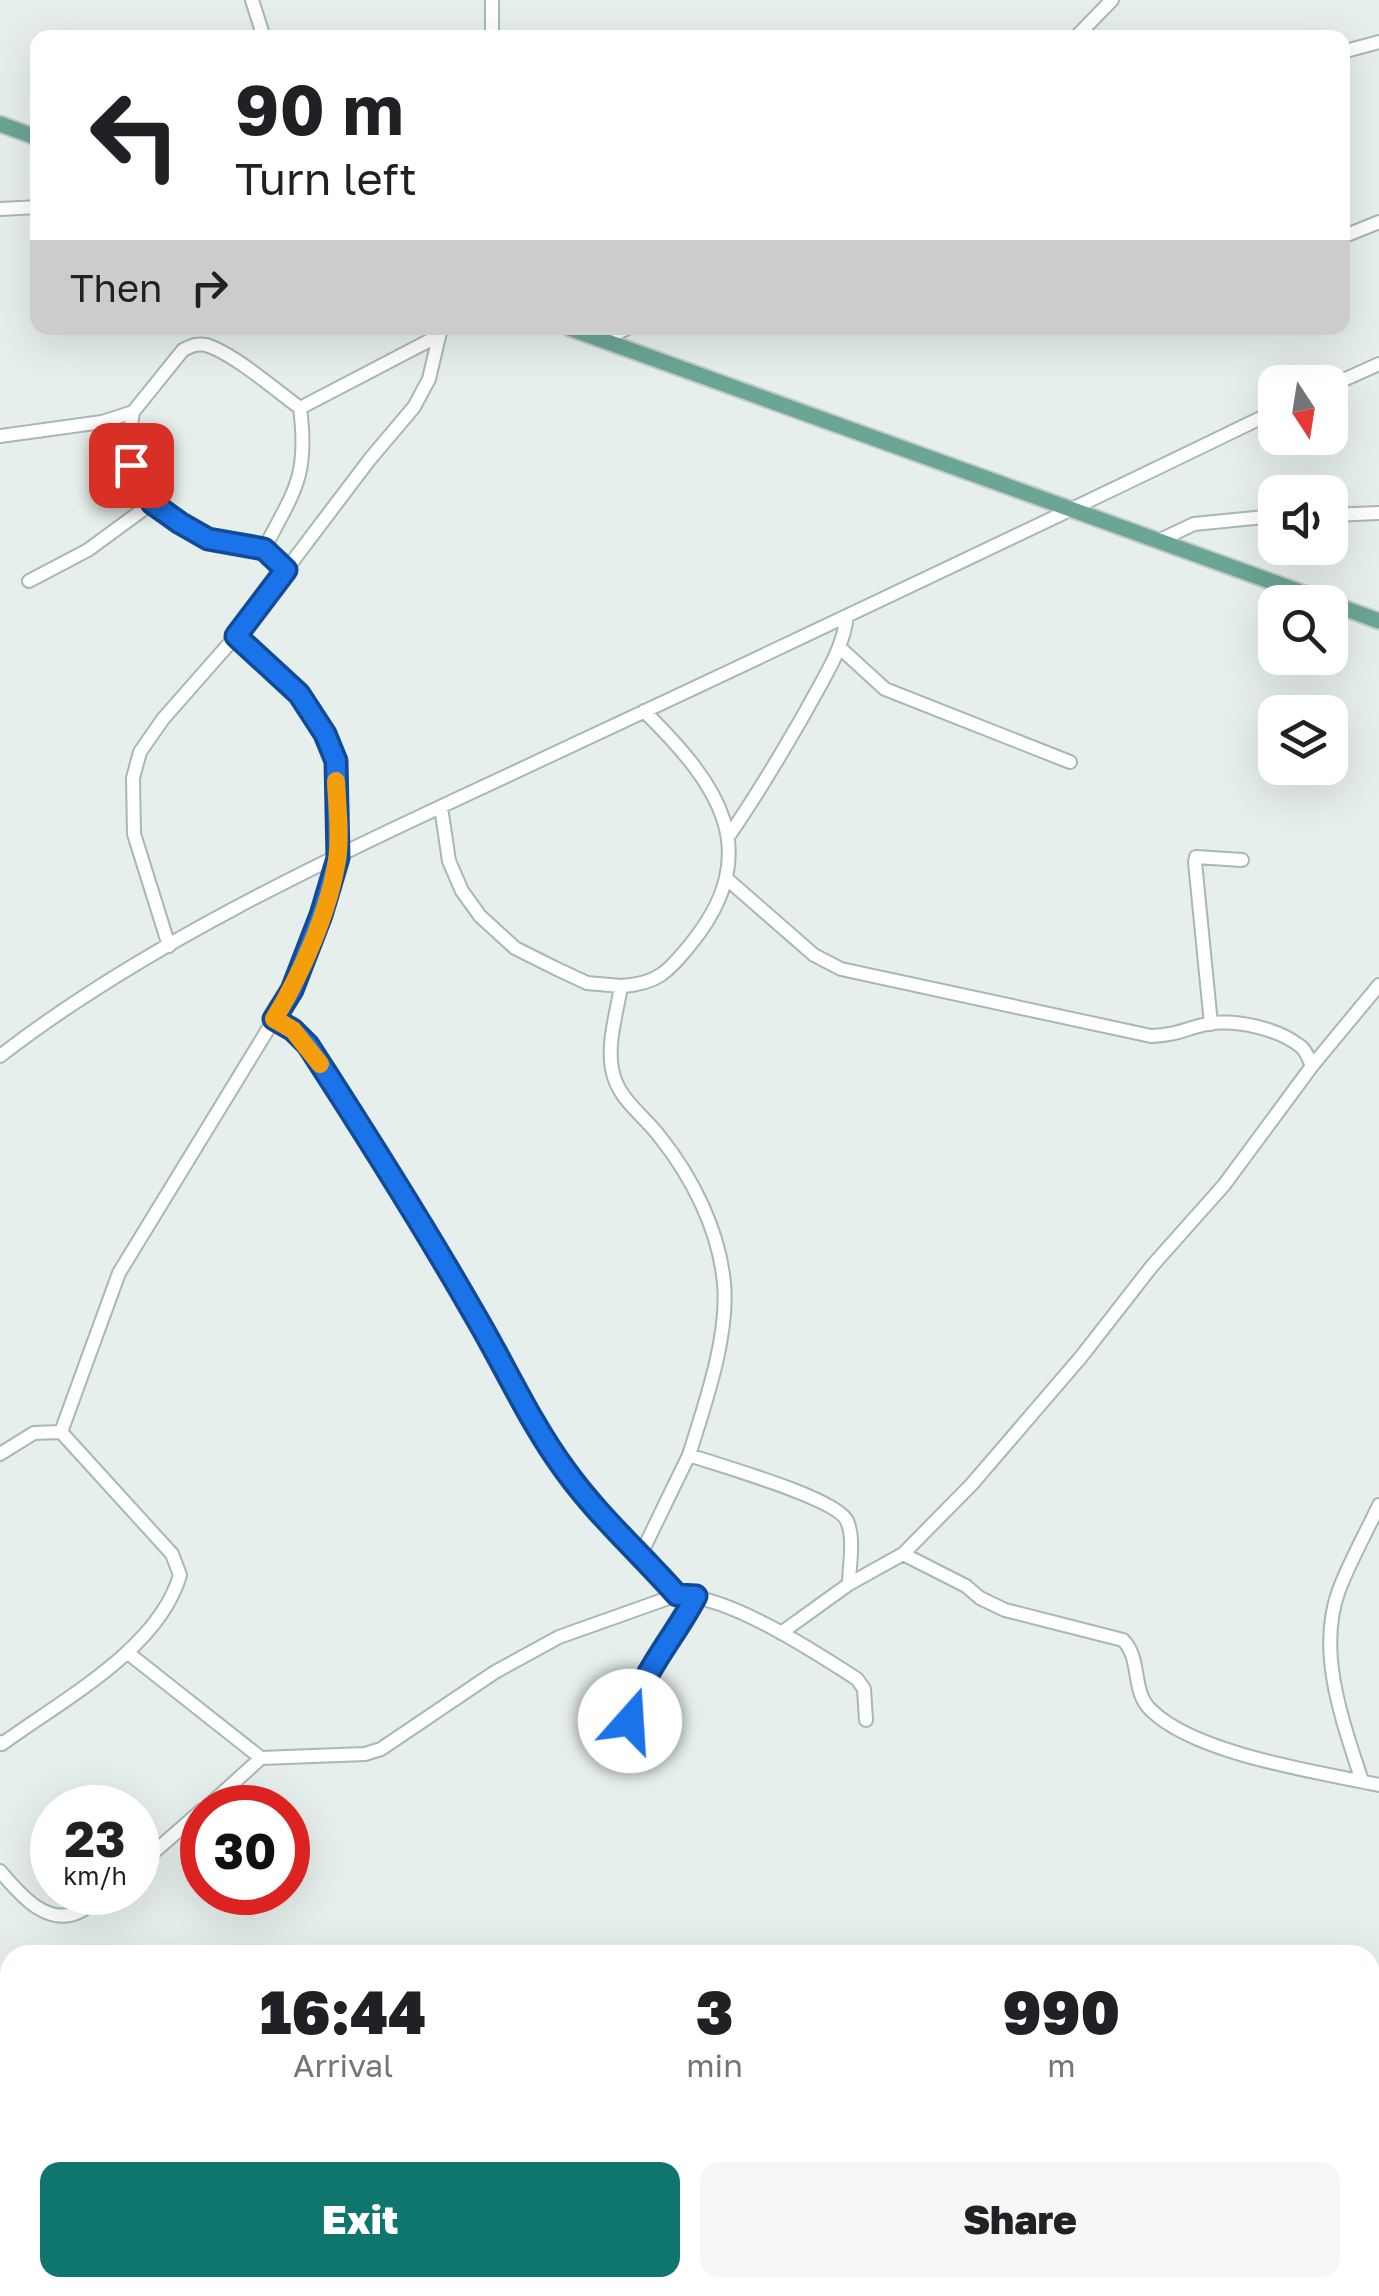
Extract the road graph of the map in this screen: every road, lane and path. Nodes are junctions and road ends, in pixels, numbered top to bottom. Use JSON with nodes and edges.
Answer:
{"nodes":[{"id":1,"x":252,"y":0,"type":"edge"},
{"id":2,"x":492,"y":0,"type":"edge"},
{"id":3,"x":1112,"y":0,"type":"edge"},
{"id":4,"x":261,"y":30,"type":"edge"},
{"id":5,"x":492,"y":30,"type":"edge"},
{"id":6,"x":1083,"y":30,"type":"edge"},
{"id":7,"x":1379,"y":42,"type":"edge"},
{"id":8,"x":1350,"y":50,"type":"edge"},
{"id":9,"x":0,"y":124,"type":"edge"},
{"id":10,"x":30,"y":135,"type":"edge"},
{"id":11,"x":30,"y":208,"type":"edge"},
{"id":12,"x":0,"y":210,"type":"edge"},
{"id":13,"x":1379,"y":222,"type":"edge"},
{"id":14,"x":1350,"y":235,"type":"edge"},
{"id":15,"x":434,"y":335,"type":"edge"},
{"id":16,"x":439,"y":335,"type":"edge"},
{"id":17,"x":595,"y":335,"type":"edge"},
{"id":18,"x":613,"y":335,"type":"edge"},
{"id":19,"x":606,"y":338,"type":"junction"},
{"id":20,"x":1379,"y":364,"type":"edge"},
{"id":21,"x":1348,"y":378,"type":"edge"},
{"id":22,"x":300,"y":408,"type":"junction"},
{"id":23,"x":133,"y":412,"type":"junction"},
{"id":24,"x":1258,"y":419,"type":"edge"},
{"id":25,"x":0,"y":436,"type":"edge"},
{"id":26,"x":152,"y":503,"type":"junction"},
{"id":27,"x":1071,"y":510,"type":"junction"},
{"id":28,"x":1379,"y":513,"type":"edge"},
{"id":29,"x":1348,"y":514,"type":"edge"},
{"id":30,"x":1258,"y":518,"type":"edge"},
{"id":31,"x":1158,"y":541,"type":"junction"},
{"id":32,"x":264,"y":549,"type":"junction"},
{"id":33,"x":286,"y":570,"type":"junction"},
{"id":34,"x":29,"y":580,"type":"dead end"},
{"id":35,"x":1279,"y":585,"type":"edge"},
{"id":36,"x":1348,"y":610,"type":"edge"},
{"id":37,"x":847,"y":616,"type":"junction"},
{"id":38,"x":1379,"y":621,"type":"edge"},
{"id":39,"x":236,"y":636,"type":"junction"},
{"id":40,"x":839,"y":647,"type":"junction"},
{"id":41,"x":644,"y":712,"type":"junction"},
{"id":42,"x":1070,"y":762,"type":"dead end"},
{"id":43,"x":440,"y":807,"type":"junction"},
{"id":44,"x":728,"y":837,"type":"junction"},
{"id":45,"x":338,"y":858,"type":"junction"},
{"id":46,"x":1242,"y":860,"type":"dead end"},
{"id":47,"x":727,"y":879,"type":"junction"},
{"id":48,"x":169,"y":946,"type":"junction"},
{"id":49,"x":1379,"y":985,"type":"edge"},
{"id":50,"x":620,"y":986,"type":"junction"},
{"id":51,"x":274,"y":1019,"type":"junction"},
{"id":52,"x":1211,"y":1024,"type":"junction"},
{"id":53,"x":0,"y":1056,"type":"edge"},
{"id":54,"x":1312,"y":1066,"type":"junction"},
{"id":55,"x":61,"y":1432,"type":"junction"},
{"id":56,"x":0,"y":1454,"type":"edge"},
{"id":57,"x":690,"y":1455,"type":"junction"},
{"id":58,"x":1379,"y":1504,"type":"edge"},
{"id":59,"x":640,"y":1554,"type":"junction"},
{"id":60,"x":903,"y":1554,"type":"junction"},
{"id":61,"x":849,"y":1584,"type":"junction"},
{"id":62,"x":677,"y":1595,"type":"junction"},
{"id":63,"x":696,"y":1596,"type":"junction"},
{"id":64,"x":781,"y":1633,"type":"junction"},
{"id":65,"x":128,"y":1653,"type":"junction"},
{"id":66,"x":866,"y":1720,"type":"dead end"},
{"id":67,"x":2,"y":1742,"type":"edge"},
{"id":68,"x":629,"y":1751,"type":"dead end"},
{"id":69,"x":261,"y":1758,"type":"junction"},
{"id":70,"x":1362,"y":1781,"type":"junction"},
{"id":71,"x":231,"y":1785,"type":"edge"},
{"id":72,"x":1379,"y":1785,"type":"edge"},
{"id":73,"x":180,"y":1830,"type":"edge"},
{"id":74,"x":160,"y":1847,"type":"edge"},
{"id":75,"x":0,"y":1871,"type":"edge"},
{"id":76,"x":30,"y":1901,"type":"edge"}],
"edges":[{"from":1,"to":4,"type":"street"},
{"from":2,"to":5,"type":"street"},
{"from":3,"to":6,"type":"street"},
{"from":7,"to":8,"type":"street"},
{"from":9,"to":10,"type":"main road"},
{"from":11,"to":12,"type":"street"},
{"from":13,"to":14,"type":"street"},
{"from":15,"to":22,"type":"street"},
{"from":16,"to":33,"type":"street"},
{"from":17,"to":19,"type":"main road"},
{"from":18,"to":19,"type":"street"},
{"from":19,"to":27,"type":"main road"},
{"from":20,"to":21,"type":"street"},
{"from":22,"to":23,"type":"street"},
{"from":22,"to":32,"type":"street"},
{"from":23,"to":25,"type":"street"},
{"from":23,"to":26,"type":"street"},
{"from":24,"to":27,"type":"street"},
{"from":26,"to":32,"type":"street"},
{"from":26,"to":34,"type":"street"},
{"from":27,"to":31,"type":"main road"},
{"from":27,"to":37,"type":"street"},
{"from":28,"to":29,"type":"street"},
{"from":30,"to":31,"type":"street"},
{"from":31,"to":35,"type":"main road"},
{"from":32,"to":33,"type":"street"},
{"from":33,"to":39,"type":"street"},
{"from":36,"to":38,"type":"main road"},
{"from":37,"to":40,"type":"street"},
{"from":37,"to":41,"type":"street"},
{"from":39,"to":45,"type":"street"},
{"from":39,"to":48,"type":"street"},
{"from":40,"to":42,"type":"street"},
{"from":40,"to":44,"type":"street"},
{"from":41,"to":43,"type":"street"},
{"from":41,"to":44,"type":"street"},
{"from":43,"to":45,"type":"street"},
{"from":43,"to":50,"type":"street"},
{"from":44,"to":47,"type":"street"},
{"from":45,"to":48,"type":"street"},
{"from":45,"to":51,"type":"street"},
{"from":46,"to":52,"type":"street"},
{"from":47,"to":50,"type":"street"},
{"from":47,"to":52,"type":"street"},
{"from":48,"to":53,"type":"street"},
{"from":49,"to":54,"type":"street"},
{"from":50,"to":57,"type":"street"},
{"from":51,"to":55,"type":"street"},
{"from":51,"to":59,"type":"street"},
{"from":52,"to":54,"type":"street"},
{"from":54,"to":60,"type":"street"},
{"from":55,"to":56,"type":"street"},
{"from":55,"to":65,"type":"street"},
{"from":57,"to":59,"type":"street"},
{"from":57,"to":61,"type":"street"},
{"from":58,"to":70,"type":"street"},
{"from":59,"to":62,"type":"street"},
{"from":60,"to":61,"type":"street"},
{"from":60,"to":70,"type":"street"},
{"from":61,"to":64,"type":"street"},
{"from":62,"to":63,"type":"street"},
{"from":62,"to":69,"type":"street"},
{"from":63,"to":64,"type":"street"},
{"from":63,"to":68,"type":"street"},
{"from":64,"to":66,"type":"street"},
{"from":65,"to":67,"type":"street"},
{"from":65,"to":69,"type":"street"},
{"from":69,"to":71,"type":"street"},
{"from":70,"to":72,"type":"street"},
{"from":73,"to":74,"type":"street"},
{"from":75,"to":76,"type":"street"}]}
